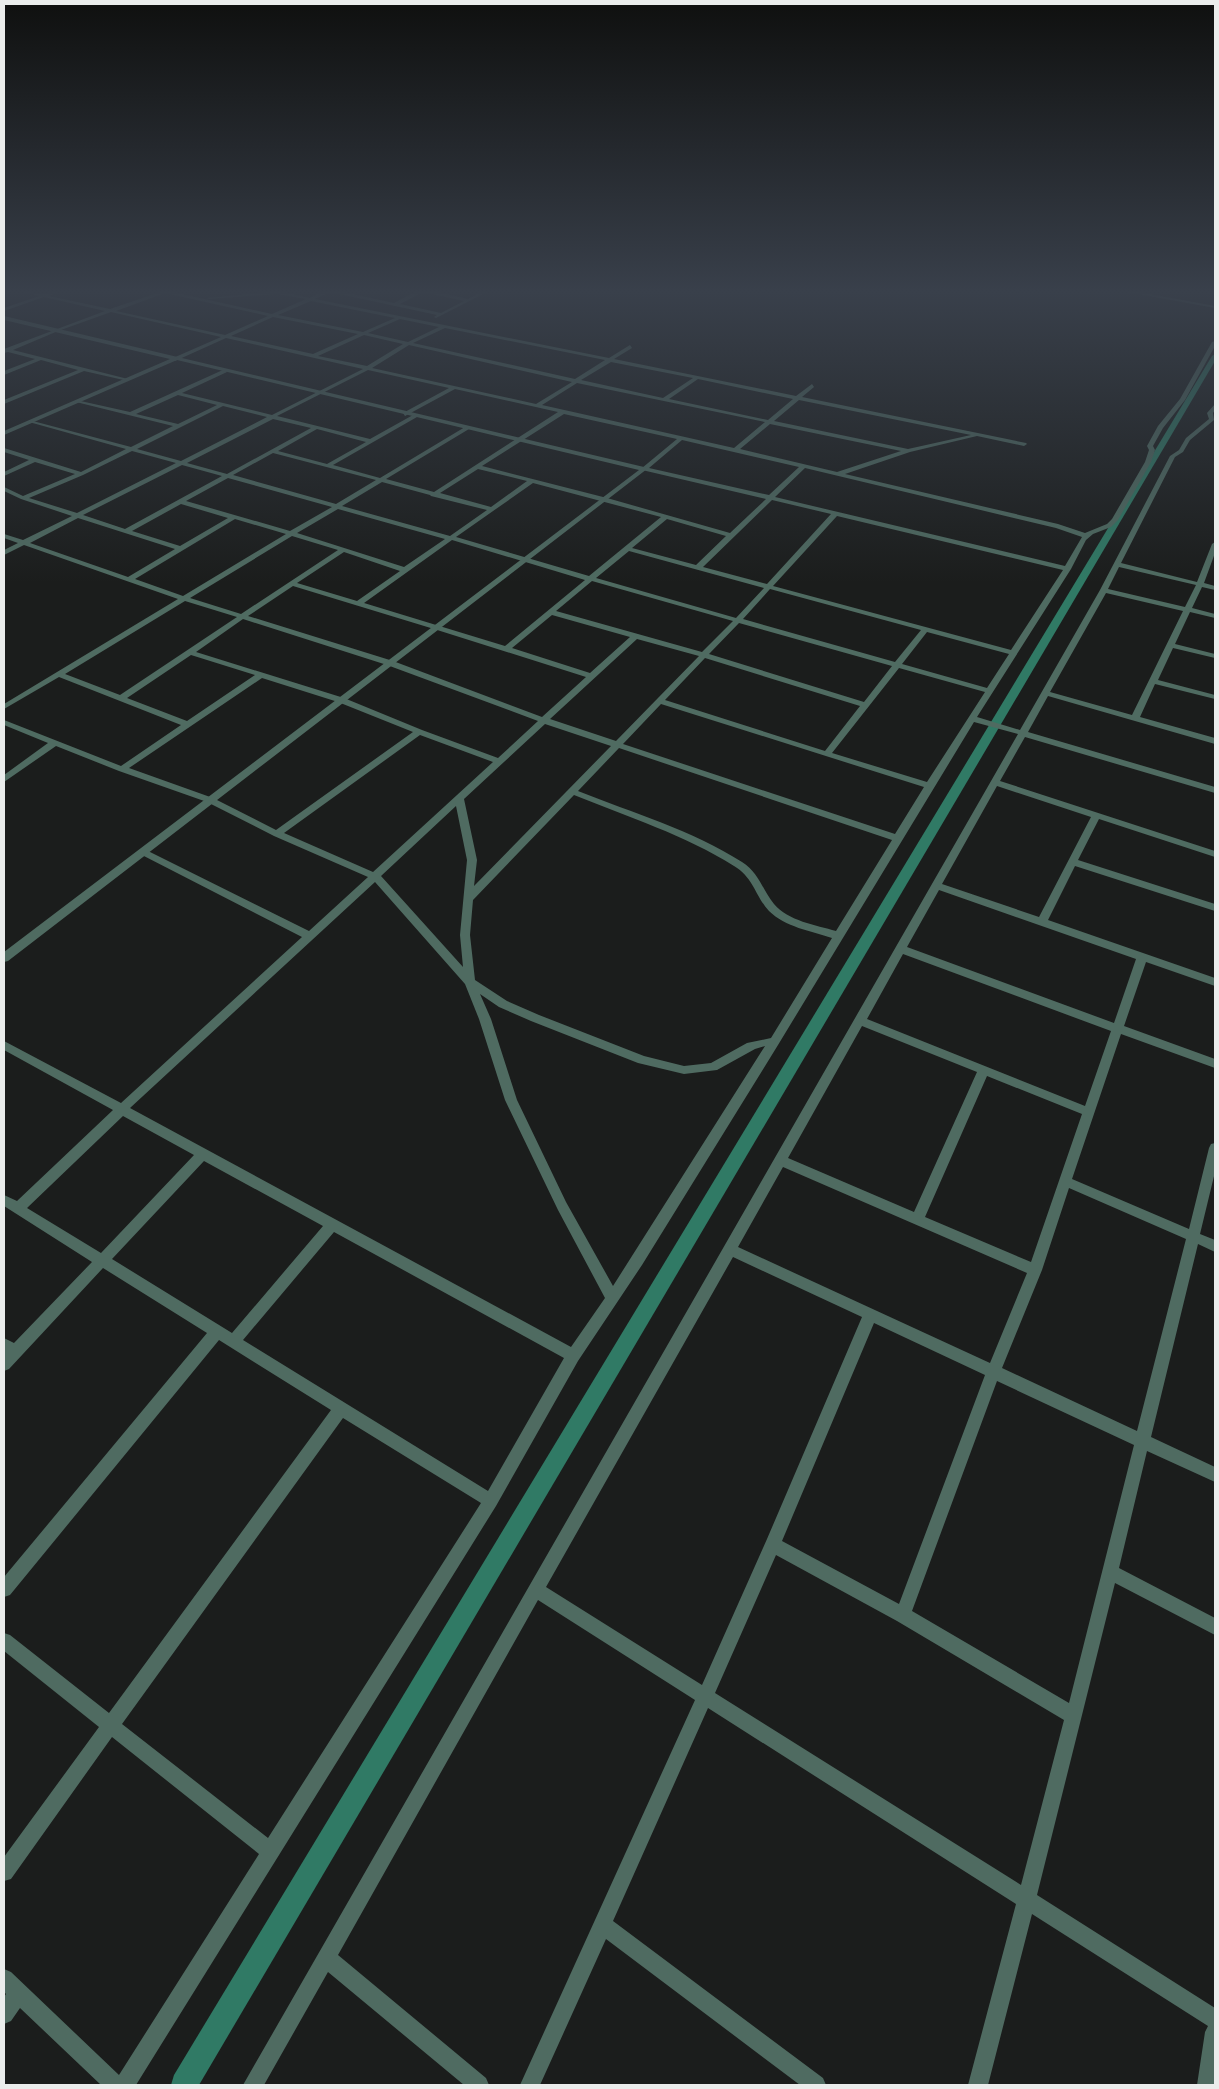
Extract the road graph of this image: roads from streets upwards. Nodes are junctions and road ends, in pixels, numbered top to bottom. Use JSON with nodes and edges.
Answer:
{"nodes":[{"id":1,"x":39,"y":387,"type":"edge"},
{"id":2,"x":109,"y":387,"type":"edge"},
{"id":3,"x":189,"y":387,"type":"edge"},
{"id":4,"x":295,"y":387,"type":"edge"},
{"id":5,"x":329,"y":387,"type":"edge"},
{"id":6,"x":566,"y":387,"type":"edge"},
{"id":7,"x":606,"y":387,"type":"edge"},
{"id":8,"x":682,"y":387,"type":"edge"},
{"id":9,"x":744,"y":387,"type":"edge"},
{"id":10,"x":810,"y":387,"type":"edge"},
{"id":11,"x":1189,"y":387,"type":"edge"},
{"id":12,"x":453,"y":388,"type":"joint"},
{"id":13,"x":177,"y":393,"type":"junction"},
{"id":14,"x":318,"y":393,"type":"junction"},
{"id":15,"x":796,"y":398,"type":"junction"},
{"id":16,"x":663,"y":400,"type":"junction"},
{"id":17,"x":78,"y":401,"type":"junction"},
{"id":18,"x":4,"y":402,"type":"edge"},
{"id":19,"x":221,"y":405,"type":"junction"},
{"id":20,"x":537,"y":406,"type":"junction"},
{"id":21,"x":1215,"y":406,"type":"edge"},
{"id":22,"x":563,"y":412,"type":"junction"},
{"id":23,"x":131,"y":414,"type":"junction"},
{"id":24,"x":405,"y":414,"type":"junction"},
{"id":25,"x":273,"y":416,"type":"junction"},
{"id":26,"x":415,"y":416,"type":"junction"},
{"id":27,"x":31,"y":421,"type":"junction"},
{"id":28,"x":769,"y":422,"type":"junction"},
{"id":29,"x":179,"y":426,"type":"junction"},
{"id":30,"x":1210,"y":426,"type":"edge"},
{"id":31,"x":315,"y":428,"type":"junction"},
{"id":32,"x":467,"y":428,"type":"junction"},
{"id":33,"x":4,"y":433,"type":"edge"},
{"id":34,"x":978,"y":435,"type":"junction"},
{"id":35,"x":680,"y":438,"type":"junction"},
{"id":36,"x":370,"y":441,"type":"junction"},
{"id":37,"x":519,"y":441,"type":"junction"},
{"id":38,"x":1024,"y":444,"type":"dead end"},
{"id":39,"x":131,"y":449,"type":"junction"},
{"id":40,"x":4,"y":450,"type":"edge"},
{"id":41,"x":735,"y":450,"type":"junction"},
{"id":42,"x":272,"y":451,"type":"junction"},
{"id":43,"x":908,"y":451,"type":"junction"},
{"id":44,"x":33,"y":460,"type":"junction"},
{"id":45,"x":182,"y":462,"type":"junction"},
{"id":46,"x":328,"y":466,"type":"junction"},
{"id":47,"x":477,"y":467,"type":"junction"},
{"id":48,"x":804,"y":467,"type":"junction"},
{"id":49,"x":644,"y":469,"type":"junction"},
{"id":50,"x":4,"y":474,"type":"edge"},
{"id":51,"x":81,"y":474,"type":"junction"},
{"id":52,"x":837,"y":475,"type":"junction"},
{"id":53,"x":226,"y":477,"type":"junction"},
{"id":54,"x":381,"y":480,"type":"junction"},
{"id":55,"x":532,"y":481,"type":"junction"},
{"id":56,"x":4,"y":489,"type":"edge"},
{"id":57,"x":433,"y":495,"type":"junction"},
{"id":58,"x":23,"y":498,"type":"junction"},
{"id":59,"x":772,"y":498,"type":"junction"},
{"id":60,"x":605,"y":499,"type":"junction"},
{"id":61,"x":179,"y":501,"type":"junction"},
{"id":62,"x":336,"y":508,"type":"junction"},
{"id":63,"x":492,"y":509,"type":"junction"},
{"id":64,"x":836,"y":513,"type":"junction"},
{"id":65,"x":77,"y":516,"type":"junction"},
{"id":66,"x":234,"y":517,"type":"junction"},
{"id":67,"x":665,"y":517,"type":"junction"},
{"id":68,"x":126,"y":531,"type":"junction"},
{"id":69,"x":292,"y":534,"type":"junction"},
{"id":70,"x":4,"y":536,"type":"edge"},
{"id":71,"x":732,"y":536,"type":"junction"},
{"id":72,"x":1086,"y":536,"type":"junction"},
{"id":73,"x":451,"y":539,"type":"junction"},
{"id":74,"x":23,"y":543,"type":"junction"},
{"id":75,"x":1215,"y":544,"type":"edge"},
{"id":76,"x":626,"y":548,"type":"junction"},
{"id":77,"x":182,"y":549,"type":"junction"},
{"id":78,"x":344,"y":549,"type":"junction"},
{"id":79,"x":4,"y":553,"type":"edge"},
{"id":80,"x":526,"y":559,"type":"junction"},
{"id":81,"x":1212,"y":563,"type":"edge"},
{"id":82,"x":1116,"y":564,"type":"junction"},
{"id":83,"x":698,"y":568,"type":"junction"},
{"id":84,"x":1067,"y":569,"type":"junction"},
{"id":85,"x":405,"y":570,"type":"junction"},
{"id":86,"x":591,"y":579,"type":"junction"},
{"id":87,"x":128,"y":580,"type":"junction"},
{"id":88,"x":292,"y":584,"type":"junction"},
{"id":89,"x":1200,"y":584,"type":"junction"},
{"id":90,"x":768,"y":586,"type":"junction"},
{"id":91,"x":1215,"y":588,"type":"edge"},
{"id":92,"x":1104,"y":590,"type":"junction"},
{"id":93,"x":183,"y":598,"type":"junction"},
{"id":94,"x":357,"y":604,"type":"junction"},
{"id":95,"x":1188,"y":610,"type":"junction"},
{"id":96,"x":551,"y":612,"type":"junction"},
{"id":97,"x":1215,"y":616,"type":"edge"},
{"id":98,"x":242,"y":617,"type":"junction"},
{"id":99,"x":738,"y":620,"type":"junction"},
{"id":100,"x":438,"y":627,"type":"junction"},
{"id":101,"x":925,"y":630,"type":"junction"},
{"id":102,"x":635,"y":636,"type":"junction"},
{"id":103,"x":1171,"y":645,"type":"junction"},
{"id":104,"x":505,"y":650,"type":"junction"},
{"id":105,"x":189,"y":652,"type":"junction"},
{"id":106,"x":1013,"y":653,"type":"junction"},
{"id":107,"x":703,"y":655,"type":"junction"},
{"id":108,"x":1215,"y":656,"type":"edge"},
{"id":109,"x":390,"y":663,"type":"junction"},
{"id":110,"x":896,"y":666,"type":"junction"},
{"id":111,"x":58,"y":674,"type":"junction"},
{"id":112,"x":261,"y":675,"type":"junction"},
{"id":113,"x":590,"y":676,"type":"junction"},
{"id":114,"x":1154,"y":680,"type":"junction"},
{"id":115,"x":989,"y":691,"type":"junction"},
{"id":116,"x":1044,"y":693,"type":"junction"},
{"id":117,"x":1215,"y":697,"type":"edge"},
{"id":118,"x":120,"y":699,"type":"junction"},
{"id":119,"x":341,"y":700,"type":"junction"},
{"id":120,"x":659,"y":701,"type":"junction"},
{"id":121,"x":864,"y":705,"type":"junction"},
{"id":122,"x":4,"y":707,"type":"edge"},
{"id":123,"x":1135,"y":718,"type":"junction"},
{"id":124,"x":543,"y":720,"type":"junction"},
{"id":125,"x":978,"y":720,"type":"junction"},
{"id":126,"x":4,"y":722,"type":"edge"},
{"id":127,"x":189,"y":725,"type":"junction"},
{"id":128,"x":419,"y":732,"type":"junction"},
{"id":129,"x":1022,"y":734,"type":"junction"},
{"id":130,"x":1215,"y":740,"type":"edge"},
{"id":131,"x":54,"y":742,"type":"junction"},
{"id":132,"x":617,"y":744,"type":"junction"},
{"id":133,"x":827,"y":754,"type":"junction"},
{"id":134,"x":498,"y":761,"type":"junction"},
{"id":135,"x":122,"y":768,"type":"junction"},
{"id":136,"x":4,"y":779,"type":"edge"},
{"id":137,"x":994,"y":782,"type":"junction"},
{"id":138,"x":929,"y":786,"type":"junction"},
{"id":139,"x":1215,"y":790,"type":"edge"},
{"id":140,"x":571,"y":791,"type":"junction"},
{"id":141,"x":459,"y":798,"type":"junction"},
{"id":142,"x":210,"y":800,"type":"junction"},
{"id":143,"x":1096,"y":815,"type":"junction"},
{"id":144,"x":277,"y":834,"type":"junction"},
{"id":145,"x":898,"y":838,"type":"junction"},
{"id":146,"x":143,"y":852,"type":"junction"},
{"id":147,"x":1215,"y":854,"type":"edge"},
{"id":148,"x":1071,"y":861,"type":"junction"},
{"id":149,"x":375,"y":876,"type":"junction"},
{"id":150,"x":936,"y":885,"type":"junction"},
{"id":151,"x":468,"y":899,"type":"junction"},
{"id":152,"x":1215,"y":908,"type":"edge"},
{"id":153,"x":1042,"y":921,"type":"junction"},
{"id":154,"x":310,"y":936,"type":"junction"},
{"id":155,"x":838,"y":936,"type":"junction"},
{"id":156,"x":900,"y":949,"type":"junction"},
{"id":157,"x":1142,"y":957,"type":"junction"},
{"id":158,"x":4,"y":958,"type":"edge"},
{"id":159,"x":470,"y":982,"type":"junction"},
{"id":160,"x":1215,"y":982,"type":"edge"},
{"id":161,"x":859,"y":1020,"type":"junction"},
{"id":162,"x":1117,"y":1028,"type":"junction"},
{"id":163,"x":774,"y":1042,"type":"junction"},
{"id":164,"x":4,"y":1045,"type":"edge"},
{"id":165,"x":1215,"y":1064,"type":"edge"},
{"id":166,"x":984,"y":1070,"type":"junction"},
{"id":167,"x":122,"y":1109,"type":"junction"},
{"id":168,"x":1089,"y":1112,"type":"junction"},
{"id":169,"x":203,"y":1154,"type":"junction"},
{"id":170,"x":1214,"y":1155,"type":"edge"},
{"id":171,"x":779,"y":1160,"type":"junction"},
{"id":172,"x":1065,"y":1180,"type":"junction"},
{"id":173,"x":4,"y":1200,"type":"edge"},
{"id":174,"x":18,"y":1208,"type":"junction"},
{"id":175,"x":917,"y":1220,"type":"junction"},
{"id":176,"x":333,"y":1224,"type":"junction"},
{"id":177,"x":1194,"y":1236,"type":"junction"},
{"id":178,"x":1215,"y":1246,"type":"edge"},
{"id":179,"x":730,"y":1248,"type":"junction"},
{"id":180,"x":102,"y":1261,"type":"junction"},
{"id":181,"x":1035,"y":1270,"type":"junction"},
{"id":182,"x":612,"y":1298,"type":"junction"},
{"id":183,"x":870,"y":1315,"type":"junction"},
{"id":184,"x":217,"y":1332,"type":"junction"},
{"id":185,"x":233,"y":1342,"type":"junction"},
{"id":186,"x":10,"y":1348,"type":"edge"},
{"id":187,"x":574,"y":1356,"type":"junction"},
{"id":188,"x":4,"y":1364,"type":"edge"},
{"id":189,"x":994,"y":1372,"type":"junction"},
{"id":190,"x":341,"y":1408,"type":"junction"},
{"id":191,"x":1143,"y":1440,"type":"junction"},
{"id":192,"x":1215,"y":1474,"type":"edge"},
{"id":193,"x":491,"y":1501,"type":"junction"},
{"id":194,"x":773,"y":1545,"type":"junction"},
{"id":195,"x":1110,"y":1572,"type":"junction"},
{"id":196,"x":4,"y":1589,"type":"edge"},
{"id":197,"x":535,"y":1589,"type":"junction"},
{"id":198,"x":903,"y":1615,"type":"junction"},
{"id":199,"x":1215,"y":1627,"type":"edge"},
{"id":200,"x":4,"y":1641,"type":"edge"},
{"id":201,"x":704,"y":1696,"type":"junction"},
{"id":202,"x":1074,"y":1716,"type":"junction"},
{"id":203,"x":110,"y":1725,"type":"junction"},
{"id":204,"x":271,"y":1852,"type":"junction"},
{"id":205,"x":4,"y":1872,"type":"edge"},
{"id":206,"x":1027,"y":1900,"type":"junction"},
{"id":207,"x":603,"y":1925,"type":"junction"},
{"id":208,"x":326,"y":1957,"type":"junction"},
{"id":209,"x":11,"y":1986,"type":"edge"},
{"id":210,"x":4,"y":2014,"type":"edge"},
{"id":211,"x":1215,"y":2019,"type":"edge"},
{"id":212,"x":1215,"y":2032,"type":"edge"},
{"id":213,"x":115,"y":2085,"type":"edge"},
{"id":214,"x":124,"y":2085,"type":"edge"},
{"id":215,"x":253,"y":2085,"type":"edge"},
{"id":216,"x":479,"y":2085,"type":"edge"},
{"id":217,"x":530,"y":2085,"type":"edge"},
{"id":218,"x":816,"y":2085,"type":"edge"},
{"id":219,"x":978,"y":2085,"type":"edge"},
{"id":220,"x":1207,"y":2085,"type":"edge"}],
"edges":[{"from":1,"to":18,"type":"street"},
{"from":2,"to":17,"type":"street"},
{"from":3,"to":13,"type":"street"},
{"from":4,"to":14,"type":"street"},
{"from":5,"to":14,"type":"street"},
{"from":6,"to":20,"type":"street"},
{"from":7,"to":16,"type":"street"},
{"from":8,"to":16,"type":"street"},
{"from":9,"to":15,"type":"street"},
{"from":10,"to":15,"type":"street"},
{"from":11,"to":72,"type":"street"},
{"from":12,"to":20,"type":"street"},
{"from":12,"to":24,"type":"street"},
{"from":13,"to":19,"type":"street"},
{"from":13,"to":23,"type":"street"},
{"from":14,"to":24,"type":"street"},
{"from":14,"to":25,"type":"street"},
{"from":15,"to":28,"type":"street"},
{"from":15,"to":34,"type":"street"},
{"from":16,"to":28,"type":"street"},
{"from":17,"to":23,"type":"street"},
{"from":17,"to":27,"type":"street"},
{"from":19,"to":25,"type":"street"},
{"from":19,"to":29,"type":"street"},
{"from":20,"to":22,"type":"street"},
{"from":21,"to":30,"type":"street"},
{"from":22,"to":35,"type":"street"},
{"from":22,"to":37,"type":"street"},
{"from":23,"to":29,"type":"street"},
{"from":24,"to":26,"type":"street"},
{"from":25,"to":31,"type":"street"},
{"from":25,"to":45,"type":"street"},
{"from":26,"to":32,"type":"street"},
{"from":26,"to":36,"type":"street"},
{"from":27,"to":33,"type":"street"},
{"from":27,"to":39,"type":"street"},
{"from":28,"to":41,"type":"street"},
{"from":28,"to":43,"type":"street"},
{"from":29,"to":39,"type":"street"},
{"from":30,"to":82,"type":"street"},
{"from":31,"to":36,"type":"street"},
{"from":31,"to":42,"type":"street"},
{"from":32,"to":37,"type":"street"},
{"from":32,"to":54,"type":"street"},
{"from":34,"to":38,"type":"street"},
{"from":34,"to":43,"type":"street"},
{"from":35,"to":41,"type":"street"},
{"from":35,"to":49,"type":"street"},
{"from":36,"to":46,"type":"street"},
{"from":37,"to":47,"type":"street"},
{"from":37,"to":49,"type":"street"},
{"from":39,"to":45,"type":"street"},
{"from":39,"to":51,"type":"street"},
{"from":40,"to":44,"type":"street"},
{"from":41,"to":48,"type":"street"},
{"from":42,"to":46,"type":"street"},
{"from":42,"to":53,"type":"street"},
{"from":43,"to":52,"type":"street"},
{"from":44,"to":50,"type":"street"},
{"from":44,"to":51,"type":"street"},
{"from":45,"to":53,"type":"street"},
{"from":45,"to":65,"type":"street"},
{"from":46,"to":54,"type":"street"},
{"from":47,"to":55,"type":"street"},
{"from":47,"to":57,"type":"street"},
{"from":48,"to":52,"type":"street"},
{"from":48,"to":59,"type":"street"},
{"from":49,"to":59,"type":"street"},
{"from":49,"to":60,"type":"street"},
{"from":51,"to":58,"type":"street"},
{"from":52,"to":72,"type":"street"},
{"from":53,"to":61,"type":"street"},
{"from":53,"to":62,"type":"street"},
{"from":54,"to":57,"type":"street"},
{"from":54,"to":62,"type":"street"},
{"from":55,"to":60,"type":"street"},
{"from":55,"to":63,"type":"street"},
{"from":56,"to":58,"type":"street"},
{"from":57,"to":63,"type":"street"},
{"from":58,"to":65,"type":"street"},
{"from":59,"to":64,"type":"street"},
{"from":59,"to":71,"type":"street"},
{"from":60,"to":67,"type":"street"},
{"from":60,"to":80,"type":"street"},
{"from":61,"to":66,"type":"street"},
{"from":61,"to":68,"type":"street"},
{"from":62,"to":69,"type":"street"},
{"from":62,"to":73,"type":"street"},
{"from":63,"to":73,"type":"street"},
{"from":64,"to":84,"type":"street"},
{"from":64,"to":90,"type":"street"},
{"from":65,"to":68,"type":"street"},
{"from":65,"to":74,"type":"street"},
{"from":66,"to":69,"type":"street"},
{"from":66,"to":77,"type":"street"},
{"from":67,"to":71,"type":"street"},
{"from":67,"to":76,"type":"street"},
{"from":68,"to":77,"type":"street"},
{"from":69,"to":78,"type":"street"},
{"from":69,"to":93,"type":"street"},
{"from":70,"to":74,"type":"street"},
{"from":71,"to":83,"type":"street"},
{"from":72,"to":84,"type":"street"},
{"from":73,"to":80,"type":"street"},
{"from":73,"to":85,"type":"street"},
{"from":74,"to":79,"type":"street"},
{"from":74,"to":87,"type":"street"},
{"from":75,"to":81,"type":"street"},
{"from":76,"to":83,"type":"street"},
{"from":76,"to":86,"type":"street"},
{"from":77,"to":87,"type":"street"},
{"from":78,"to":85,"type":"street"},
{"from":78,"to":88,"type":"street"},
{"from":80,"to":86,"type":"street"},
{"from":80,"to":100,"type":"street"},
{"from":81,"to":89,"type":"street"},
{"from":82,"to":89,"type":"street"},
{"from":82,"to":92,"type":"street"},
{"from":83,"to":90,"type":"street"},
{"from":84,"to":106,"type":"street"},
{"from":85,"to":94,"type":"street"},
{"from":86,"to":96,"type":"street"},
{"from":86,"to":99,"type":"street"},
{"from":87,"to":93,"type":"street"},
{"from":88,"to":94,"type":"street"},
{"from":88,"to":98,"type":"street"},
{"from":89,"to":91,"type":"street"},
{"from":89,"to":95,"type":"street"},
{"from":90,"to":99,"type":"street"},
{"from":90,"to":101,"type":"street"},
{"from":92,"to":95,"type":"street"},
{"from":92,"to":116,"type":"street"},
{"from":93,"to":98,"type":"street"},
{"from":93,"to":111,"type":"street"},
{"from":94,"to":100,"type":"street"},
{"from":95,"to":97,"type":"street"},
{"from":95,"to":103,"type":"street"},
{"from":96,"to":102,"type":"street"},
{"from":96,"to":104,"type":"street"},
{"from":98,"to":105,"type":"street"},
{"from":98,"to":109,"type":"street"},
{"from":99,"to":107,"type":"street"},
{"from":99,"to":110,"type":"street"},
{"from":100,"to":104,"type":"street"},
{"from":100,"to":109,"type":"street"},
{"from":101,"to":106,"type":"street"},
{"from":101,"to":110,"type":"street"},
{"from":102,"to":107,"type":"street"},
{"from":102,"to":113,"type":"street"},
{"from":103,"to":108,"type":"street"},
{"from":103,"to":114,"type":"street"},
{"from":104,"to":113,"type":"street"},
{"from":105,"to":112,"type":"street"},
{"from":105,"to":118,"type":"street"},
{"from":106,"to":115,"type":"street"},
{"from":107,"to":120,"type":"street"},
{"from":107,"to":121,"type":"street"},
{"from":109,"to":119,"type":"street"},
{"from":109,"to":124,"type":"street"},
{"from":110,"to":115,"type":"street"},
{"from":110,"to":121,"type":"street"},
{"from":111,"to":118,"type":"street"},
{"from":111,"to":122,"type":"street"},
{"from":112,"to":119,"type":"street"},
{"from":112,"to":127,"type":"street"},
{"from":113,"to":124,"type":"street"},
{"from":114,"to":117,"type":"street"},
{"from":114,"to":123,"type":"street"},
{"from":115,"to":125,"type":"street"},
{"from":116,"to":123,"type":"street"},
{"from":116,"to":129,"type":"street"},
{"from":118,"to":127,"type":"street"},
{"from":119,"to":128,"type":"street"},
{"from":119,"to":142,"type":"street"},
{"from":120,"to":132,"type":"street"},
{"from":120,"to":133,"type":"street"},
{"from":121,"to":133,"type":"street"},
{"from":123,"to":130,"type":"street"},
{"from":124,"to":132,"type":"street"},
{"from":124,"to":134,"type":"street"},
{"from":125,"to":129,"type":"street"},
{"from":125,"to":138,"type":"street"},
{"from":126,"to":131,"type":"street"},
{"from":127,"to":135,"type":"street"},
{"from":128,"to":134,"type":"street"},
{"from":128,"to":144,"type":"street"},
{"from":129,"to":137,"type":"street"},
{"from":129,"to":139,"type":"street"},
{"from":131,"to":135,"type":"street"},
{"from":131,"to":136,"type":"street"},
{"from":132,"to":140,"type":"street"},
{"from":132,"to":145,"type":"street"},
{"from":133,"to":138,"type":"street"},
{"from":134,"to":141,"type":"street"},
{"from":135,"to":142,"type":"street"},
{"from":137,"to":143,"type":"street"},
{"from":137,"to":150,"type":"street"},
{"from":138,"to":145,"type":"street"},
{"from":140,"to":151,"type":"street"},
{"from":140,"to":155,"type":"street"},
{"from":141,"to":149,"type":"street"},
{"from":141,"to":151,"type":"street"},
{"from":142,"to":144,"type":"street"},
{"from":142,"to":146,"type":"street"},
{"from":143,"to":147,"type":"street"},
{"from":143,"to":148,"type":"street"},
{"from":144,"to":149,"type":"street"},
{"from":145,"to":155,"type":"street"},
{"from":146,"to":154,"type":"street"},
{"from":146,"to":158,"type":"street"},
{"from":148,"to":152,"type":"street"},
{"from":148,"to":153,"type":"street"},
{"from":149,"to":154,"type":"street"},
{"from":149,"to":159,"type":"street"},
{"from":150,"to":153,"type":"street"},
{"from":150,"to":156,"type":"street"},
{"from":151,"to":159,"type":"street"},
{"from":153,"to":157,"type":"street"},
{"from":154,"to":167,"type":"street"},
{"from":155,"to":163,"type":"street"},
{"from":156,"to":161,"type":"street"},
{"from":156,"to":162,"type":"street"},
{"from":157,"to":160,"type":"street"},
{"from":157,"to":162,"type":"street"},
{"from":159,"to":163,"type":"street"},
{"from":159,"to":182,"type":"street"},
{"from":161,"to":166,"type":"street"},
{"from":161,"to":171,"type":"street"},
{"from":162,"to":165,"type":"street"},
{"from":162,"to":168,"type":"street"},
{"from":163,"to":182,"type":"street"},
{"from":164,"to":167,"type":"street"},
{"from":166,"to":168,"type":"street"},
{"from":166,"to":175,"type":"street"},
{"from":167,"to":169,"type":"street"},
{"from":167,"to":174,"type":"street"},
{"from":168,"to":172,"type":"street"},
{"from":169,"to":176,"type":"street"},
{"from":169,"to":180,"type":"street"},
{"from":170,"to":177,"type":"street"},
{"from":171,"to":175,"type":"street"},
{"from":171,"to":179,"type":"street"},
{"from":172,"to":177,"type":"street"},
{"from":172,"to":181,"type":"street"},
{"from":173,"to":174,"type":"street"},
{"from":174,"to":180,"type":"street"},
{"from":175,"to":181,"type":"street"},
{"from":176,"to":185,"type":"street"},
{"from":176,"to":187,"type":"street"},
{"from":177,"to":178,"type":"street"},
{"from":177,"to":191,"type":"street"},
{"from":179,"to":183,"type":"street"},
{"from":179,"to":197,"type":"street"},
{"from":180,"to":184,"type":"street"},
{"from":180,"to":186,"type":"street"},
{"from":181,"to":189,"type":"street"},
{"from":182,"to":187,"type":"street"},
{"from":183,"to":189,"type":"street"},
{"from":183,"to":194,"type":"street"},
{"from":184,"to":185,"type":"street"},
{"from":184,"to":196,"type":"street"},
{"from":185,"to":190,"type":"street"},
{"from":186,"to":188,"type":"street"},
{"from":187,"to":193,"type":"street"},
{"from":189,"to":191,"type":"street"},
{"from":189,"to":198,"type":"street"},
{"from":190,"to":193,"type":"street"},
{"from":190,"to":203,"type":"street"},
{"from":191,"to":192,"type":"street"},
{"from":191,"to":195,"type":"street"},
{"from":193,"to":204,"type":"street"},
{"from":194,"to":198,"type":"street"},
{"from":194,"to":201,"type":"street"},
{"from":195,"to":199,"type":"street"},
{"from":195,"to":202,"type":"street"},
{"from":197,"to":201,"type":"street"},
{"from":197,"to":208,"type":"street"},
{"from":198,"to":202,"type":"street"},
{"from":200,"to":203,"type":"street"},
{"from":201,"to":206,"type":"street"},
{"from":201,"to":207,"type":"street"},
{"from":202,"to":206,"type":"street"},
{"from":203,"to":204,"type":"street"},
{"from":203,"to":205,"type":"street"},
{"from":204,"to":214,"type":"street"},
{"from":206,"to":211,"type":"street"},
{"from":206,"to":219,"type":"street"},
{"from":207,"to":217,"type":"street"},
{"from":207,"to":218,"type":"street"},
{"from":208,"to":215,"type":"street"},
{"from":208,"to":216,"type":"street"},
{"from":209,"to":210,"type":"street"},
{"from":209,"to":213,"type":"street"},
{"from":212,"to":220,"type":"street"}]}
